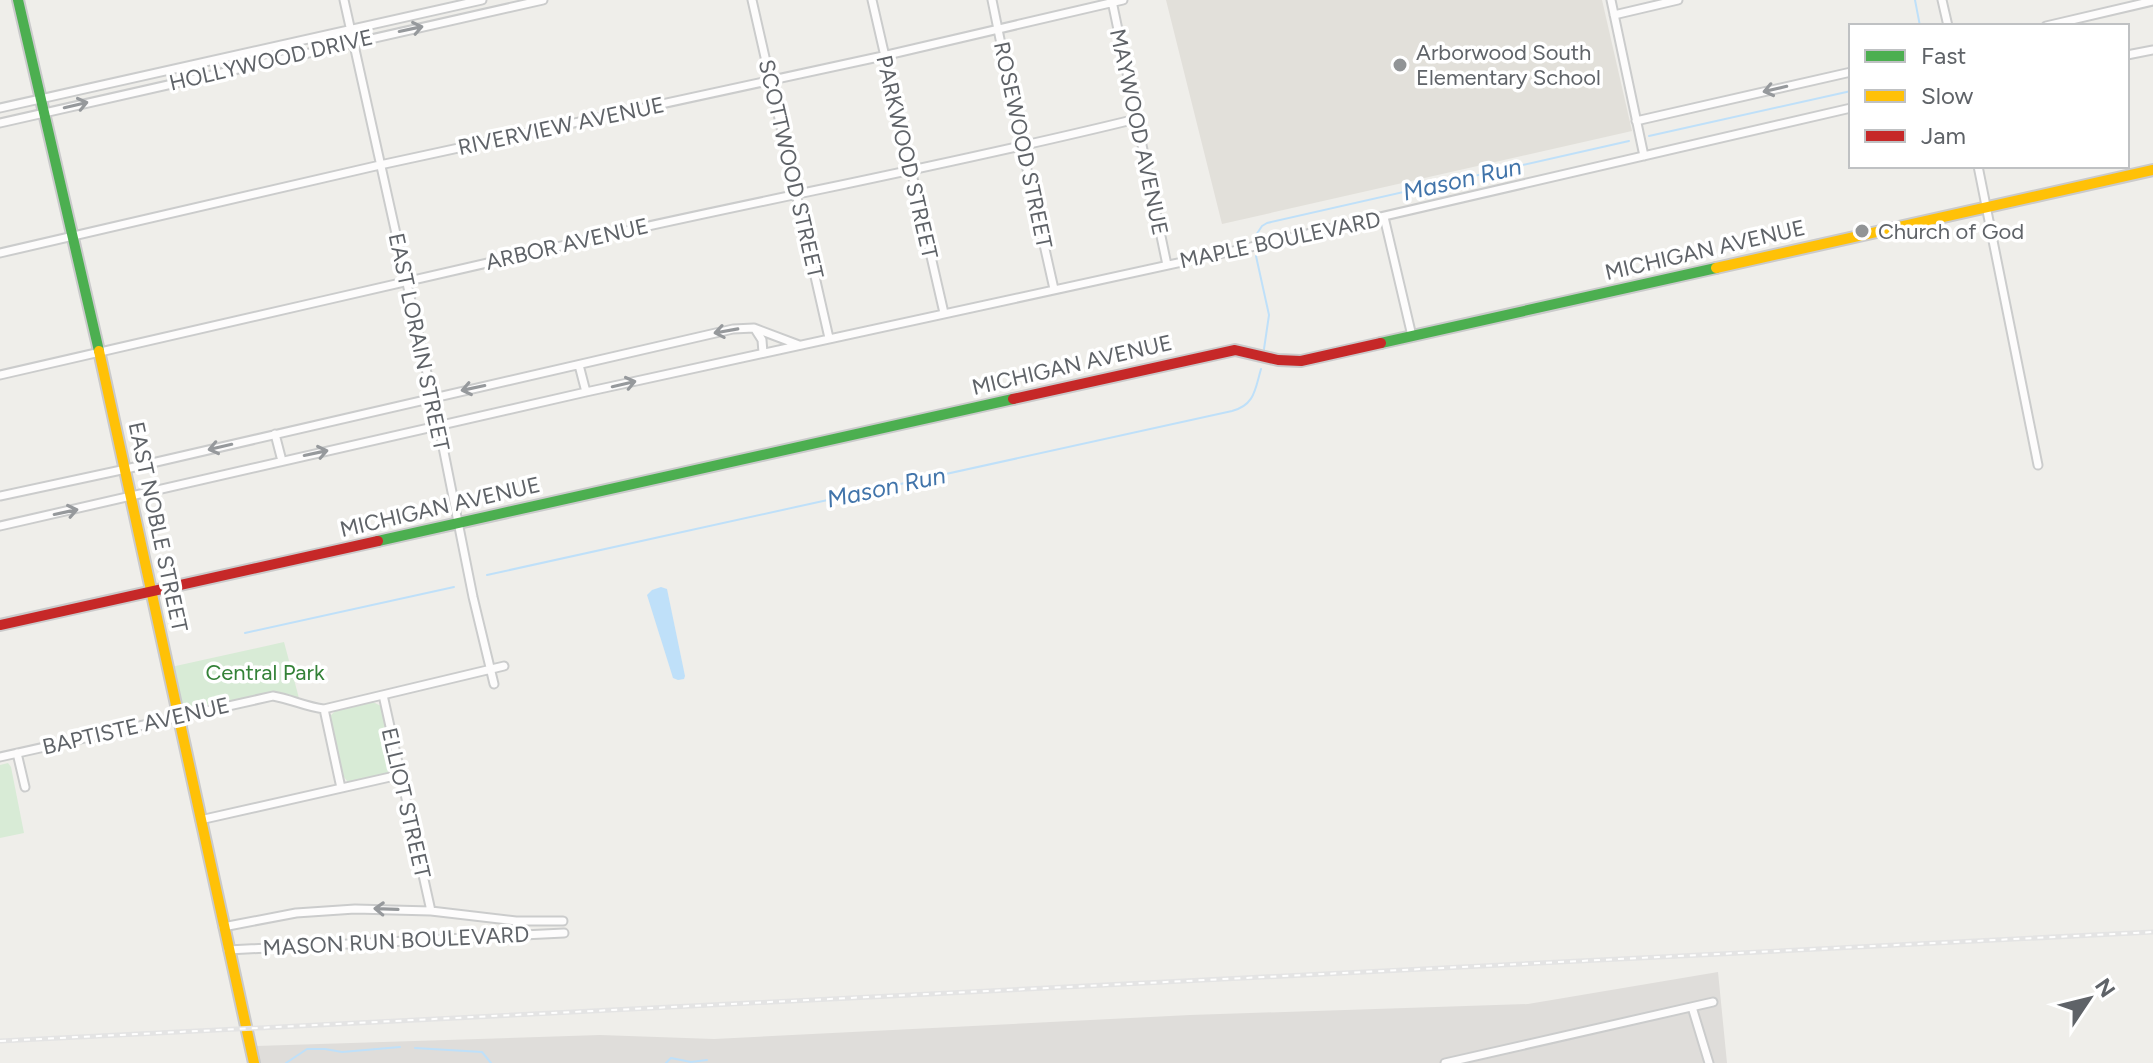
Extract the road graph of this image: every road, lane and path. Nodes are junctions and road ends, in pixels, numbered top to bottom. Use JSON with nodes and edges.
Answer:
{"nodes":[{"id":1,"x":18,"y":0,"type":"edge"},
{"id":2,"x":344,"y":0,"type":"edge"},
{"id":3,"x":482,"y":0,"type":"edge"},
{"id":4,"x":543,"y":0,"type":"edge"},
{"id":5,"x":752,"y":0,"type":"edge"},
{"id":6,"x":872,"y":0,"type":"edge"},
{"id":7,"x":992,"y":0,"type":"edge"},
{"id":8,"x":1123,"y":0,"type":"edge"},
{"id":9,"x":1611,"y":0,"type":"edge"},
{"id":10,"x":1678,"y":0,"type":"edge"},
{"id":11,"x":1942,"y":0,"type":"edge"},
{"id":12,"x":1112,"y":1,"type":"edge"},
{"id":13,"x":2153,"y":1,"type":"edge"},
{"id":14,"x":1614,"y":15,"type":"junction"},
{"id":15,"x":1948,"y":24,"type":"edge"},
{"id":16,"x":2055,"y":24,"type":"edge"},
{"id":17,"x":351,"y":29,"type":"junction"},
{"id":18,"x":999,"y":30,"type":"junction"},
{"id":19,"x":353,"y":42,"type":"junction"},
{"id":20,"x":2153,"y":50,"type":"edge"},
{"id":21,"x":2129,"y":55,"type":"edge"},
{"id":22,"x":883,"y":56,"type":"junction"},
{"id":23,"x":1849,"y":72,"type":"edge"},
{"id":24,"x":771,"y":80,"type":"junction"},
{"id":25,"x":40,"y":99,"type":"junction"},
{"id":26,"x":0,"y":108,"type":"edge"},
{"id":27,"x":1849,"y":108,"type":"edge"},
{"id":28,"x":43,"y":113,"type":"junction"},
{"id":29,"x":1136,"y":119,"type":"junction"},
{"id":30,"x":1636,"y":121,"type":"junction"},
{"id":31,"x":0,"y":123,"type":"edge"},
{"id":32,"x":1022,"y":147,"type":"junction"},
{"id":33,"x":1644,"y":156,"type":"junction"},
{"id":34,"x":380,"y":165,"type":"junction"},
{"id":35,"x":1978,"y":168,"type":"edge"},
{"id":36,"x":910,"y":169,"type":"junction"},
{"id":37,"x":2153,"y":170,"type":"edge"},
{"id":38,"x":797,"y":193,"type":"junction"},
{"id":39,"x":1986,"y":208,"type":"junction"},
{"id":40,"x":1384,"y":217,"type":"junction"},
{"id":41,"x":73,"y":237,"type":"junction"},
{"id":42,"x":0,"y":253,"type":"edge"},
{"id":43,"x":1167,"y":265,"type":"junction"},
{"id":44,"x":407,"y":280,"type":"junction"},
{"id":45,"x":1054,"y":289,"type":"junction"},
{"id":46,"x":944,"y":313,"type":"junction"},
{"id":47,"x":754,"y":328,"type":"junction"},
{"id":48,"x":1412,"y":336,"type":"junction"},
{"id":49,"x":829,"y":338,"type":"junction"},
{"id":50,"x":801,"y":345,"type":"junction"},
{"id":51,"x":99,"y":353,"type":"junction"},
{"id":52,"x":763,"y":353,"type":"junction"},
{"id":53,"x":579,"y":365,"type":"junction"},
{"id":54,"x":0,"y":375,"type":"edge"},
{"id":55,"x":586,"y":392,"type":"junction"},
{"id":56,"x":432,"y":397,"type":"junction"},
{"id":57,"x":439,"y":427,"type":"junction"},
{"id":58,"x":275,"y":434,"type":"junction"},
{"id":59,"x":282,"y":461,"type":"junction"},
{"id":60,"x":2038,"y":465,"type":"dead end"},
{"id":61,"x":126,"y":469,"type":"junction"},
{"id":62,"x":0,"y":496,"type":"edge"},
{"id":63,"x":131,"y":497,"type":"junction"},
{"id":64,"x":458,"y":523,"type":"junction"},
{"id":65,"x":0,"y":526,"type":"edge"},
{"id":66,"x":151,"y":592,"type":"junction"},
{"id":67,"x":0,"y":625,"type":"edge"},
{"id":68,"x":504,"y":666,"type":"dead end"},
{"id":69,"x":490,"y":670,"type":"junction"},
{"id":70,"x":494,"y":684,"type":"dead end"},
{"id":71,"x":383,"y":695,"type":"junction"},
{"id":72,"x":324,"y":709,"type":"junction"},
{"id":73,"x":180,"y":716,"type":"junction"},
{"id":74,"x":17,"y":753,"type":"junction"},
{"id":75,"x":0,"y":757,"type":"edge"},
{"id":76,"x":399,"y":775,"type":"junction"},
{"id":77,"x":25,"y":787,"type":"dead end"},
{"id":78,"x":341,"y":788,"type":"junction"},
{"id":79,"x":200,"y":820,"type":"junction"},
{"id":80,"x":431,"y":911,"type":"junction"},
{"id":81,"x":548,"y":921,"type":"junction"},
{"id":82,"x":563,"y":921,"type":"dead end"},
{"id":83,"x":223,"y":927,"type":"junction"},
{"id":84,"x":548,"y":933,"type":"junction"},
{"id":85,"x":564,"y":933,"type":"dead end"},
{"id":86,"x":228,"y":950,"type":"junction"},
{"id":87,"x":1713,"y":1002,"type":"dead end"},
{"id":88,"x":1692,"y":1007,"type":"junction"},
{"id":89,"x":254,"y":1063,"type":"edge"},
{"id":90,"x":1445,"y":1063,"type":"edge"},
{"id":91,"x":1709,"y":1063,"type":"edge"}],
"edges":[{"from":1,"to":25,"type":"street","name":"EAST NOBLE STREET"},
{"from":2,"to":17,"type":"street","name":"EAST LORAIN STREET"},
{"from":3,"to":17,"type":"street","name":"HOLLYWOOD DRIVE"},
{"from":19,"to":4,"type":"street","name":"HOLLYWOOD DRIVE","one_way":true},
{"from":5,"to":24,"type":"street","name":"SCOTTWOOD STREET"},
{"from":6,"to":22,"type":"street","name":"PARKWOOD STREET"},
{"from":7,"to":18,"type":"street","name":"ROSEWOOD STREET"},
{"from":8,"to":12,"type":"street","name":"RIVERVIEW AVENUE"},
{"from":9,"to":14,"type":"street"},
{"from":10,"to":14,"type":"street"},
{"from":11,"to":15,"type":"street"},
{"from":12,"to":18,"type":"street","name":"RIVERVIEW AVENUE"},
{"from":12,"to":29,"type":"street","name":"MAYWOOD AVENUE"},
{"from":13,"to":16,"type":"street"},
{"from":14,"to":30,"type":"street"},
{"from":17,"to":19,"type":"street","name":"EAST LORAIN STREET"},
{"from":17,"to":25,"type":"street","name":"HOLLYWOOD DRIVE"},
{"from":18,"to":22,"type":"street","name":"RIVERVIEW AVENUE"},
{"from":18,"to":32,"type":"street","name":"ROSEWOOD STREET"},
{"from":28,"to":19,"type":"street","name":"HOLLYWOOD DRIVE","one_way":true},
{"from":19,"to":34,"type":"street","name":"EAST LORAIN STREET"},
{"from":20,"to":21,"type":"street"},
{"from":22,"to":24,"type":"street","name":"RIVERVIEW AVENUE"},
{"from":22,"to":36,"type":"street","name":"PARKWOOD STREET"},
{"from":23,"to":30,"type":"street","one_way":true},
{"from":24,"to":34,"type":"street","name":"RIVERVIEW AVENUE"},
{"from":24,"to":38,"type":"street","name":"SCOTTWOOD STREET"},
{"from":25,"to":26,"type":"street","name":"HOLLYWOOD DRIVE"},
{"from":25,"to":28,"type":"street","name":"EAST NOBLE STREET"},
{"from":27,"to":33,"type":"street","name":"MAPLE BOULEVARD"},
{"from":28,"to":31,"type":"street","name":"HOLLYWOOD DRIVE"},
{"from":28,"to":41,"type":"street","name":"EAST NOBLE STREET"},
{"from":29,"to":32,"type":"street","name":"ARBOR AVENUE"},
{"from":29,"to":43,"type":"street","name":"MAYWOOD AVENUE"},
{"from":30,"to":33,"type":"street"},
{"from":32,"to":36,"type":"street","name":"ARBOR AVENUE"},
{"from":32,"to":45,"type":"street","name":"ROSEWOOD STREET"},
{"from":33,"to":40,"type":"street","name":"MAPLE BOULEVARD"},
{"from":34,"to":41,"type":"street","name":"RIVERVIEW AVENUE"},
{"from":34,"to":44,"type":"street","name":"EAST LORAIN STREET"},
{"from":35,"to":39,"type":"street"},
{"from":36,"to":38,"type":"street","name":"ARBOR AVENUE"},
{"from":36,"to":46,"type":"street","name":"PARKWOOD STREET"},
{"from":37,"to":39,"type":"street","name":"MICHIGAN AVENUE"},
{"from":38,"to":44,"type":"street","name":"ARBOR AVENUE"},
{"from":38,"to":49,"type":"street","name":"SCOTTWOOD STREET"},
{"from":39,"to":48,"type":"street","name":"MICHIGAN AVENUE"},
{"from":39,"to":60,"type":"street"},
{"from":40,"to":43,"type":"street","name":"MAPLE BOULEVARD"},
{"from":40,"to":48,"type":"street"},
{"from":41,"to":42,"type":"street","name":"RIVERVIEW AVENUE"},
{"from":41,"to":51,"type":"street","name":"EAST NOBLE STREET"},
{"from":43,"to":45,"type":"street","name":"MAPLE BOULEVARD"},
{"from":44,"to":51,"type":"street","name":"ARBOR AVENUE"},
{"from":44,"to":56,"type":"street","name":"EAST LORAIN STREET"},
{"from":45,"to":46,"type":"street","name":"MAPLE BOULEVARD"},
{"from":46,"to":49,"type":"street","name":"MAPLE BOULEVARD"},
{"from":47,"to":50,"type":"street"},
{"from":47,"to":52,"type":"street"},
{"from":47,"to":53,"type":"street","one_way":true},
{"from":48,"to":64,"type":"street","name":"MICHIGAN AVENUE"},
{"from":49,"to":50,"type":"street","name":"MAPLE BOULEVARD"},
{"from":50,"to":52,"type":"street","name":"MAPLE BOULEVARD"},
{"from":51,"to":54,"type":"street","name":"ARBOR AVENUE"},
{"from":51,"to":61,"type":"street","name":"EAST NOBLE STREET"},
{"from":55,"to":52,"type":"street","name":"MAPLE BOULEVARD","one_way":true},
{"from":53,"to":55,"type":"street"},
{"from":53,"to":56,"type":"street","one_way":true},
{"from":55,"to":57,"type":"street","name":"MAPLE BOULEVARD"},
{"from":56,"to":57,"type":"street","name":"EAST LORAIN STREET"},
{"from":56,"to":58,"type":"street"},
{"from":59,"to":57,"type":"street","name":"MAPLE BOULEVARD","one_way":true},
{"from":57,"to":64,"type":"street","name":"EAST LORAIN STREET"},
{"from":58,"to":59,"type":"street"},
{"from":58,"to":61,"type":"street","one_way":true},
{"from":59,"to":63,"type":"street","name":"MAPLE BOULEVARD"},
{"from":61,"to":62,"type":"street"},
{"from":61,"to":63,"type":"street","name":"EAST NOBLE STREET"},
{"from":65,"to":63,"type":"street","name":"MAPLE BOULEVARD","one_way":true},
{"from":63,"to":66,"type":"street","name":"EAST NOBLE STREET"},
{"from":64,"to":66,"type":"street","name":"MICHIGAN AVENUE"},
{"from":64,"to":69,"type":"street","name":"EAST LORAIN STREET"},
{"from":66,"to":67,"type":"street","name":"MICHIGAN AVENUE"},
{"from":66,"to":73,"type":"street","name":"EAST NOBLE STREET"},
{"from":68,"to":69,"type":"street","name":"BAPTISTE AVENUE"},
{"from":69,"to":70,"type":"street","name":"EAST LORAIN STREET"},
{"from":69,"to":71,"type":"street","name":"BAPTISTE AVENUE"},
{"from":71,"to":72,"type":"street","name":"BAPTISTE AVENUE"},
{"from":71,"to":76,"type":"street","name":"ELLIOT STREET"},
{"from":72,"to":73,"type":"street","name":"BAPTISTE AVENUE"},
{"from":72,"to":78,"type":"street"},
{"from":73,"to":74,"type":"street","name":"BAPTISTE AVENUE"},
{"from":73,"to":79,"type":"street","name":"EAST NOBLE STREET"},
{"from":74,"to":75,"type":"street","name":"BAPTISTE AVENUE"},
{"from":74,"to":77,"type":"street"},
{"from":76,"to":78,"type":"street"},
{"from":76,"to":80,"type":"street","name":"ELLIOT STREET"},
{"from":78,"to":79,"type":"street"},
{"from":79,"to":83,"type":"street","name":"EAST NOBLE STREET"},
{"from":80,"to":81,"type":"street","name":"MASON RUN BOULEVARD"},
{"from":80,"to":83,"type":"street","name":"MASON RUN BOULEVARD","one_way":true},
{"from":81,"to":82,"type":"street","name":"MASON RUN BOULEVARD"},
{"from":81,"to":84,"type":"street"},
{"from":83,"to":86,"type":"street","name":"EAST NOBLE STREET"},
{"from":84,"to":85,"type":"street","name":"MASON RUN BOULEVARD"},
{"from":84,"to":86,"type":"street","name":"MASON RUN BOULEVARD"},
{"from":86,"to":89,"type":"street","name":"EAST NOBLE STREET"},
{"from":87,"to":88,"type":"street"},
{"from":88,"to":90,"type":"street"},
{"from":88,"to":91,"type":"street"}]}
